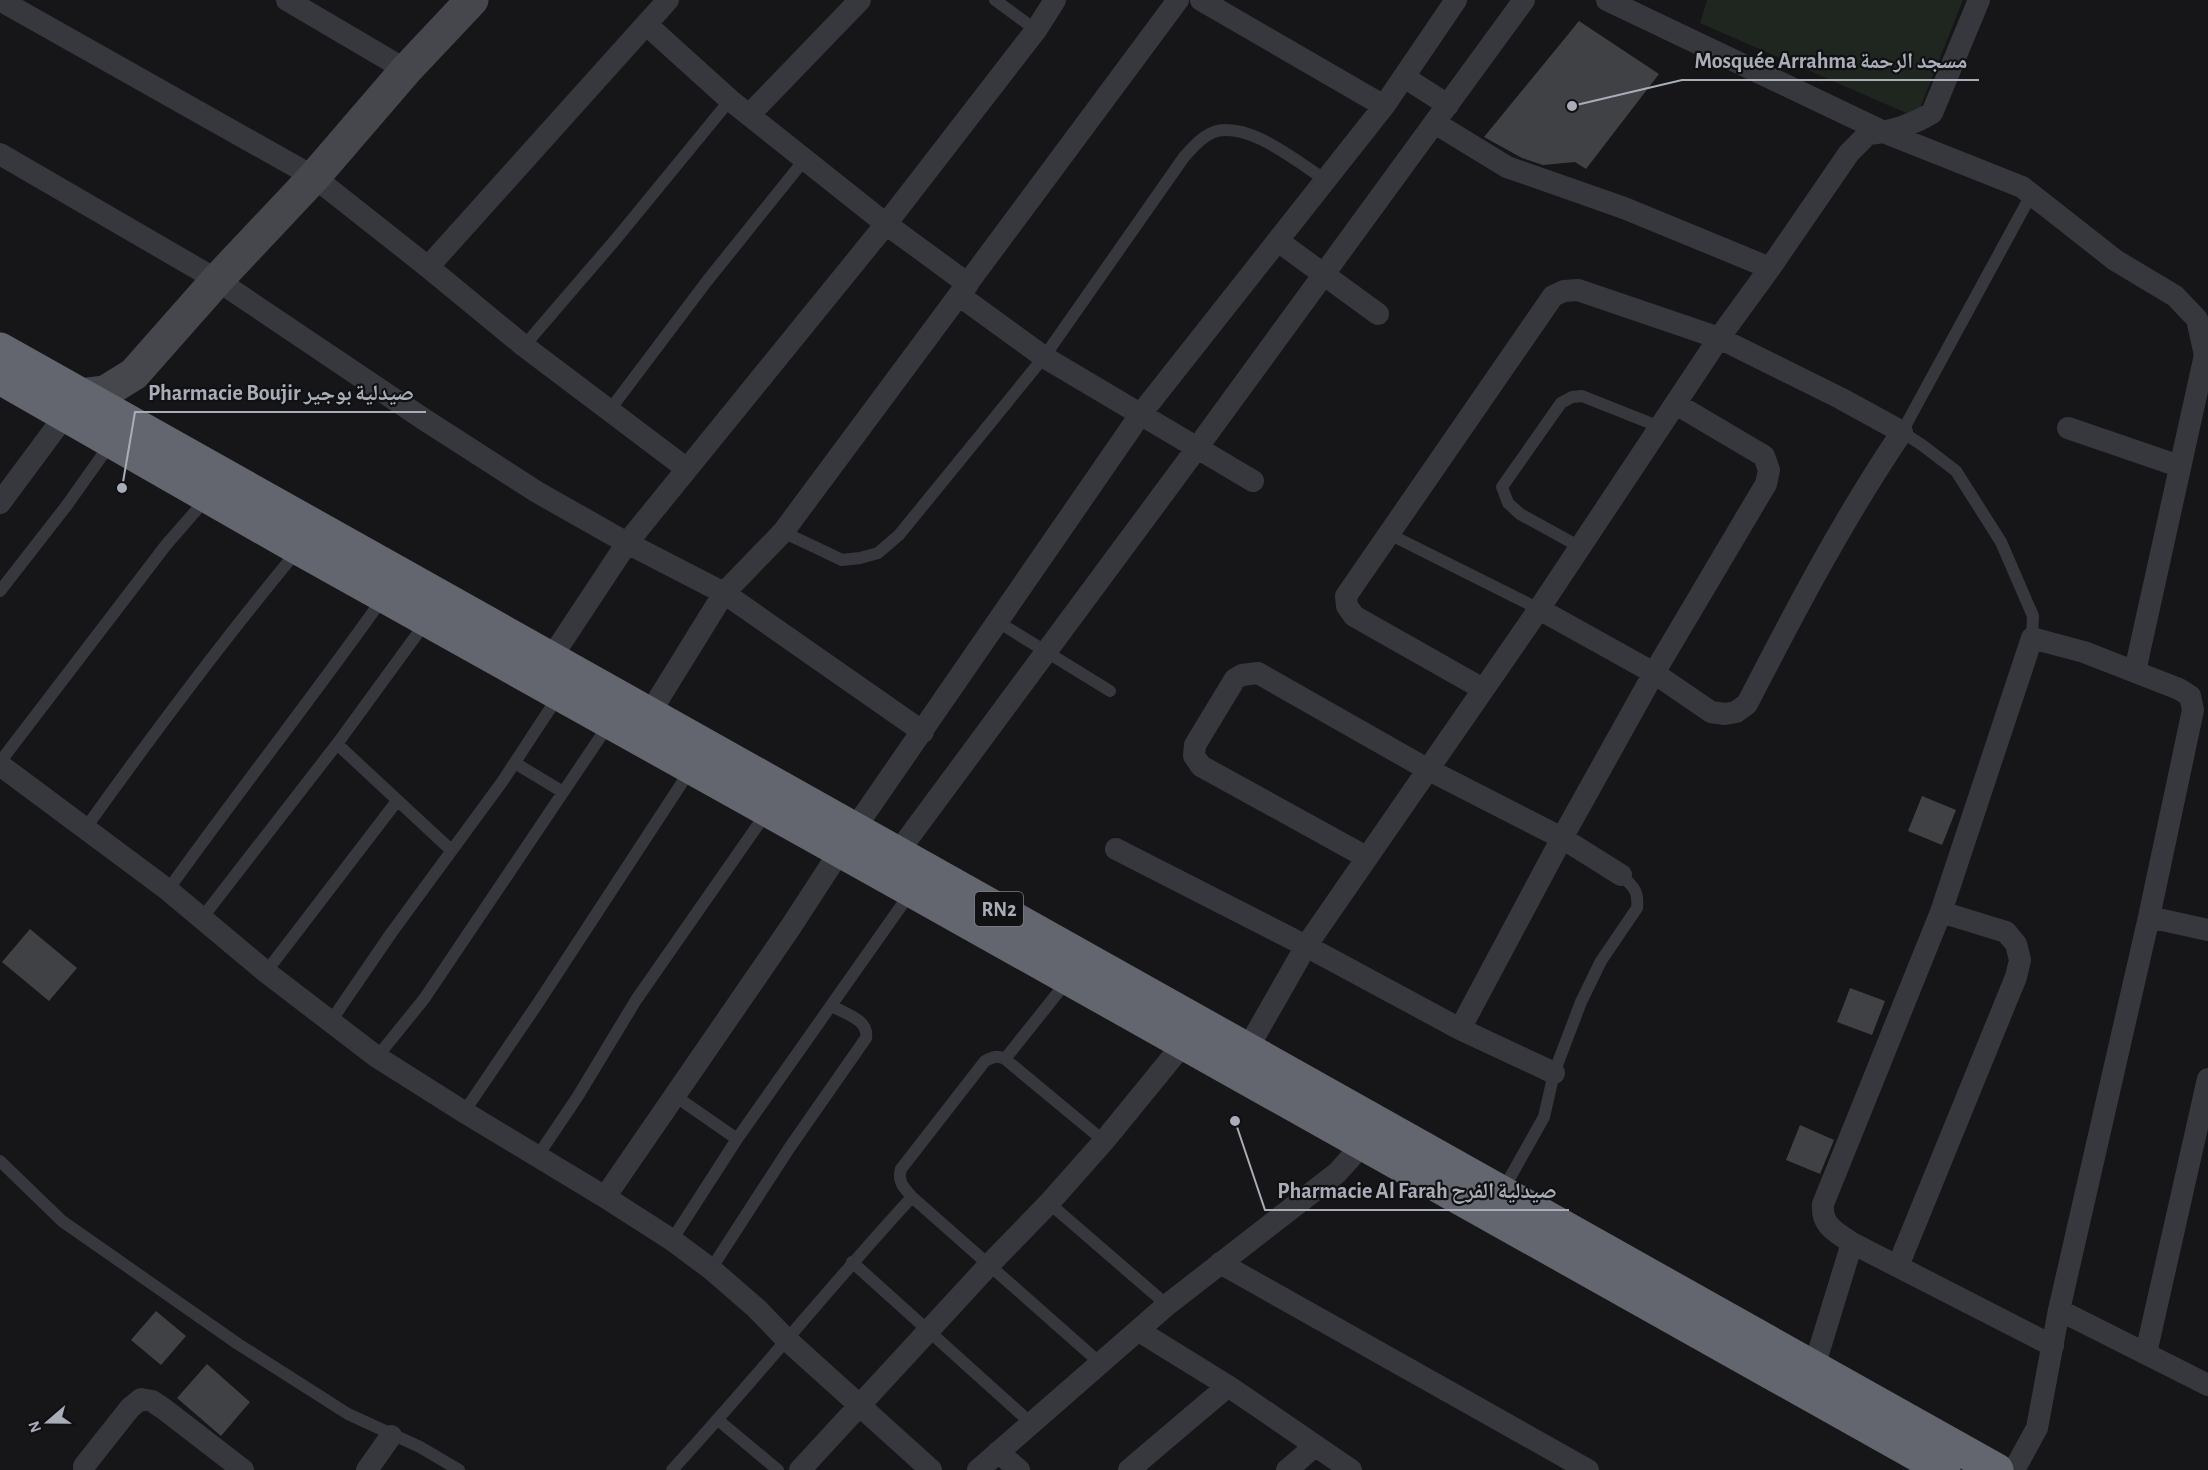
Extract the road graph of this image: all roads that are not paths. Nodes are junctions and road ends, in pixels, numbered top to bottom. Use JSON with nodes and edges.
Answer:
{"nodes":[{"id":1,"x":0,"y":0,"type":"edge"},
{"id":2,"x":287,"y":0,"type":"edge"},
{"id":3,"x":472,"y":0,"type":"edge"},
{"id":4,"x":668,"y":0,"type":"edge"},
{"id":5,"x":860,"y":0,"type":"edge"},
{"id":6,"x":995,"y":0,"type":"edge"},
{"id":7,"x":1055,"y":0,"type":"edge"},
{"id":8,"x":1178,"y":0,"type":"edge"},
{"id":9,"x":1201,"y":0,"type":"edge"},
{"id":10,"x":1456,"y":0,"type":"edge"},
{"id":11,"x":1524,"y":0,"type":"edge"},
{"id":12,"x":1607,"y":0,"type":"edge"},
{"id":13,"x":1979,"y":0,"type":"edge"},
{"id":14,"x":647,"y":25,"type":"junction"},
{"id":15,"x":1036,"y":30,"type":"junction"},
{"id":16,"x":406,"y":70,"type":"junction"},
{"id":17,"x":1404,"y":77,"type":"junction"},
{"id":18,"x":730,"y":100,"type":"junction"},
{"id":19,"x":1384,"y":106,"type":"junction"},
{"id":20,"x":750,"y":114,"type":"junction"},
{"id":21,"x":1442,"y":114,"type":"junction"},
{"id":22,"x":1886,"y":132,"type":"junction"},
{"id":23,"x":0,"y":154,"type":"edge"},
{"id":24,"x":805,"y":159,"type":"junction"},
{"id":25,"x":314,"y":177,"type":"junction"},
{"id":26,"x":1326,"y":180,"type":"junction"},
{"id":27,"x":2031,"y":195,"type":"junction"},
{"id":28,"x":886,"y":224,"type":"junction"},
{"id":29,"x":1278,"y":241,"type":"junction"},
{"id":30,"x":428,"y":267,"type":"junction"},
{"id":31,"x":1770,"y":268,"type":"junction"},
{"id":32,"x":1323,"y":276,"type":"junction"},
{"id":33,"x":217,"y":280,"type":"junction"},
{"id":34,"x":964,"y":290,"type":"junction"},
{"id":35,"x":1377,"y":314,"type":"dead end"},
{"id":36,"x":1719,"y":338,"type":"junction"},
{"id":37,"x":524,"y":346,"type":"junction"},
{"id":38,"x":0,"y":349,"type":"edge"},
{"id":39,"x":1044,"y":357,"type":"junction"},
{"id":40,"x":0,"y":378,"type":"edge"},
{"id":41,"x":1676,"y":404,"type":"junction"},
{"id":42,"x":73,"y":405,"type":"junction"},
{"id":43,"x":609,"y":411,"type":"junction"},
{"id":44,"x":1140,"y":415,"type":"junction"},
{"id":45,"x":1660,"y":427,"type":"junction"},
{"id":46,"x":2068,"y":428,"type":"dead end"},
{"id":47,"x":1902,"y":432,"type":"junction"},
{"id":48,"x":112,"y":442,"type":"junction"},
{"id":49,"x":1197,"y":448,"type":"junction"},
{"id":50,"x":2179,"y":466,"type":"junction"},
{"id":51,"x":687,"y":469,"type":"junction"},
{"id":52,"x":1253,"y":481,"type":"dead end"},
{"id":53,"x":208,"y":498,"type":"junction"},
{"id":54,"x":0,"y":503,"type":"edge"},
{"id":55,"x":783,"y":532,"type":"junction"},
{"id":56,"x":1389,"y":534,"type":"junction"},
{"id":57,"x":627,"y":543,"type":"junction"},
{"id":58,"x":1580,"y":547,"type":"junction"},
{"id":59,"x":299,"y":549,"type":"junction"},
{"id":60,"x":0,"y":591,"type":"edge"},
{"id":61,"x":724,"y":593,"type":"junction"},
{"id":62,"x":383,"y":597,"type":"junction"},
{"id":63,"x":1539,"y":609,"type":"junction"},
{"id":64,"x":427,"y":621,"type":"junction"},
{"id":65,"x":998,"y":622,"type":"junction"},
{"id":66,"x":2032,"y":638,"type":"junction"},
{"id":67,"x":1045,"y":651,"type":"junction"},
{"id":68,"x":551,"y":658,"type":"junction"},
{"id":69,"x":2135,"y":671,"type":"junction"},
{"id":70,"x":1654,"y":674,"type":"junction"},
{"id":71,"x":1483,"y":689,"type":"junction"},
{"id":72,"x":1110,"y":691,"type":"dead end"},
{"id":73,"x":559,"y":695,"type":"junction"},
{"id":74,"x":631,"y":724,"type":"junction"},
{"id":75,"x":923,"y":732,"type":"junction"},
{"id":76,"x":337,"y":744,"type":"junction"},
{"id":77,"x":515,"y":763,"type":"junction"},
{"id":78,"x":0,"y":764,"type":"edge"},
{"id":79,"x":691,"y":768,"type":"junction"},
{"id":80,"x":1426,"y":769,"type":"junction"},
{"id":81,"x":563,"y":792,"type":"junction"},
{"id":82,"x":397,"y":801,"type":"junction"},
{"id":83,"x":768,"y":811,"type":"junction"},
{"id":84,"x":85,"y":829,"type":"junction"},
{"id":85,"x":1563,"y":838,"type":"junction"},
{"id":86,"x":848,"y":840,"type":"junction"},
{"id":87,"x":1116,"y":849,"type":"dead end"},
{"id":88,"x":451,"y":850,"type":"junction"},
{"id":89,"x":898,"y":852,"type":"junction"},
{"id":90,"x":1366,"y":857,"type":"junction"},
{"id":91,"x":1621,"y":875,"type":"joint"},
{"id":92,"x":168,"y":890,"type":"junction"},
{"id":93,"x":912,"y":891,"type":"junction"},
{"id":94,"x":1941,"y":912,"type":"junction"},
{"id":95,"x":2149,"y":917,"type":"junction"},
{"id":96,"x":202,"y":918,"type":"junction"},
{"id":97,"x":2208,"y":930,"type":"edge"},
{"id":98,"x":1306,"y":946,"type":"junction"},
{"id":99,"x":266,"y":972,"type":"junction"},
{"id":100,"x":1068,"y":980,"type":"junction"},
{"id":101,"x":832,"y":1006,"type":"junction"},
{"id":102,"x":331,"y":1021,"type":"junction"},
{"id":103,"x":1460,"y":1029,"type":"junction"},
{"id":104,"x":1184,"y":1043,"type":"junction"},
{"id":105,"x":377,"y":1057,"type":"junction"},
{"id":106,"x":1005,"y":1059,"type":"junction"},
{"id":107,"x":1241,"y":1061,"type":"junction"},
{"id":108,"x":1554,"y":1073,"type":"junction"},
{"id":109,"x":2208,"y":1079,"type":"edge"},
{"id":110,"x":675,"y":1096,"type":"junction"},
{"id":111,"x":464,"y":1112,"type":"junction"},
{"id":112,"x":1370,"y":1133,"type":"junction"},
{"id":113,"x":737,"y":1139,"type":"junction"},
{"id":114,"x":1104,"y":1142,"type":"junction"},
{"id":115,"x":537,"y":1157,"type":"junction"},
{"id":116,"x":0,"y":1161,"type":"edge"},
{"id":117,"x":1502,"y":1191,"type":"junction"},
{"id":118,"x":605,"y":1197,"type":"junction"},
{"id":119,"x":912,"y":1197,"type":"junction"},
{"id":120,"x":1050,"y":1203,"type":"junction"},
{"id":121,"x":672,"y":1240,"type":"junction"},
{"id":122,"x":1852,"y":1243,"type":"junction"},
{"id":123,"x":852,"y":1262,"type":"junction"},
{"id":124,"x":1220,"y":1263,"type":"junction"},
{"id":125,"x":989,"y":1265,"type":"junction"},
{"id":126,"x":1898,"y":1266,"type":"junction"},
{"id":127,"x":711,"y":1269,"type":"junction"},
{"id":128,"x":1167,"y":1305,"type":"junction"},
{"id":129,"x":2058,"y":1310,"type":"junction"},
{"id":130,"x":1139,"y":1331,"type":"junction"},
{"id":131,"x":928,"y":1332,"type":"junction"},
{"id":132,"x":786,"y":1339,"type":"junction"},
{"id":133,"x":2053,"y":1346,"type":"junction"},
{"id":134,"x":2146,"y":1353,"type":"junction"},
{"id":135,"x":1100,"y":1364,"type":"junction"},
{"id":136,"x":1814,"y":1367,"type":"junction"},
{"id":137,"x":2208,"y":1385,"type":"edge"},
{"id":138,"x":1228,"y":1386,"type":"junction"},
{"id":139,"x":859,"y":1405,"type":"junction"},
{"id":140,"x":718,"y":1420,"type":"junction"},
{"id":141,"x":1031,"y":1423,"type":"junction"},
{"id":142,"x":391,"y":1436,"type":"junction"},
{"id":143,"x":1315,"y":1446,"type":"junction"},
{"id":144,"x":998,"y":1452,"type":"junction"},
{"id":145,"x":1968,"y":1466,"type":"edge"},
{"id":146,"x":84,"y":1470,"type":"edge"},
{"id":147,"x":243,"y":1470,"type":"edge"},
{"id":148,"x":367,"y":1470,"type":"edge"},
{"id":149,"x":459,"y":1470,"type":"edge"},
{"id":150,"x":672,"y":1470,"type":"edge"},
{"id":151,"x":778,"y":1470,"type":"edge"},
{"id":152,"x":800,"y":1470,"type":"edge"},
{"id":153,"x":931,"y":1470,"type":"edge"},
{"id":154,"x":978,"y":1470,"type":"edge"},
{"id":155,"x":1019,"y":1470,"type":"edge"},
{"id":156,"x":1129,"y":1470,"type":"edge"},
{"id":157,"x":1287,"y":1470,"type":"edge"},
{"id":158,"x":1351,"y":1470,"type":"edge"},
{"id":159,"x":1588,"y":1470,"type":"edge"},
{"id":160,"x":2014,"y":1470,"type":"edge"}],
"edges":[{"from":1,"to":25,"type":"street"},
{"from":2,"to":16,"type":"street"},
{"from":3,"to":16,"type":"street"},
{"from":4,"to":14,"type":"street"},
{"from":5,"to":20,"type":"street"},
{"from":6,"to":15,"type":"lane"},
{"from":7,"to":15,"type":"street"},
{"from":8,"to":34,"type":"street"},
{"from":9,"to":19,"type":"street"},
{"from":10,"to":17,"type":"street"},
{"from":11,"to":21,"type":"street"},
{"from":12,"to":22,"type":"street"},
{"from":13,"to":22,"type":"street"},
{"from":14,"to":18,"type":"street"},
{"from":14,"to":30,"type":"street"},
{"from":15,"to":28,"type":"street"},
{"from":16,"to":25,"type":"street"},
{"from":17,"to":19,"type":"street"},
{"from":17,"to":21,"type":"street"},
{"from":18,"to":20,"type":"street"},
{"from":18,"to":37,"type":"lane"},
{"from":19,"to":26,"type":"street"},
{"from":20,"to":24,"type":"street"},
{"from":21,"to":31,"type":"street"},
{"from":21,"to":32,"type":"street"},
{"from":22,"to":27,"type":"street"},
{"from":22,"to":31,"type":"street"},
{"from":23,"to":33,"type":"street"},
{"from":24,"to":28,"type":"street"},
{"from":24,"to":43,"type":"lane"},
{"from":25,"to":30,"type":"street"},
{"from":25,"to":33,"type":"street"},
{"from":26,"to":29,"type":"street"},
{"from":26,"to":39,"type":"lane"},
{"from":27,"to":47,"type":"lane"},
{"from":27,"to":50,"type":"street"},
{"from":28,"to":34,"type":"street"},
{"from":28,"to":51,"type":"street"},
{"from":29,"to":32,"type":"street"},
{"from":29,"to":44,"type":"street"},
{"from":30,"to":37,"type":"street"},
{"from":31,"to":36,"type":"street"},
{"from":32,"to":35,"type":"street"},
{"from":32,"to":49,"type":"street"},
{"from":33,"to":42,"type":"street"},
{"from":33,"to":57,"type":"street"},
{"from":34,"to":39,"type":"street"},
{"from":34,"to":55,"type":"street"},
{"from":36,"to":41,"type":"street"},
{"from":36,"to":47,"type":"street"},
{"from":36,"to":56,"type":"street"},
{"from":37,"to":43,"type":"street"},
{"from":38,"to":42,"type":"highway","number":"RN2"},
{"from":39,"to":44,"type":"street"},
{"from":39,"to":55,"type":"lane"},
{"from":40,"to":42,"type":"highway","number":"RN2"},
{"from":41,"to":45,"type":"street"},
{"from":41,"to":70,"type":"street"},
{"from":42,"to":48,"type":"highway","number":"RN2"},
{"from":42,"to":54,"type":"street"},
{"from":42,"to":68,"type":"highway","number":"RN2"},
{"from":43,"to":51,"type":"street"},
{"from":44,"to":49,"type":"street"},
{"from":44,"to":65,"type":"street"},
{"from":45,"to":58,"type":"street"},
{"from":45,"to":58,"type":"lane"},
{"from":46,"to":50,"type":"street"},
{"from":47,"to":66,"type":"lane"},
{"from":47,"to":70,"type":"street"},
{"from":48,"to":53,"type":"highway","number":"RN2"},
{"from":48,"to":60,"type":"lane"},
{"from":49,"to":52,"type":"street"},
{"from":49,"to":67,"type":"street"},
{"from":50,"to":69,"type":"street"},
{"from":51,"to":57,"type":"street"},
{"from":53,"to":59,"type":"highway","number":"RN2"},
{"from":53,"to":78,"type":"lane"},
{"from":55,"to":61,"type":"street"},
{"from":56,"to":63,"type":"lane"},
{"from":56,"to":71,"type":"street"},
{"from":57,"to":61,"type":"street"},
{"from":57,"to":68,"type":"street"},
{"from":58,"to":63,"type":"street"},
{"from":59,"to":62,"type":"highway","number":"RN2"},
{"from":59,"to":84,"type":"lane"},
{"from":61,"to":74,"type":"street"},
{"from":61,"to":75,"type":"street"},
{"from":62,"to":64,"type":"highway","number":"RN2"},
{"from":62,"to":92,"type":"lane"},
{"from":63,"to":70,"type":"street"},
{"from":63,"to":71,"type":"street"},
{"from":64,"to":73,"type":"highway","number":"RN2"},
{"from":64,"to":76,"type":"lane"},
{"from":65,"to":67,"type":"lane"},
{"from":65,"to":75,"type":"street"},
{"from":66,"to":69,"type":"street"},
{"from":66,"to":94,"type":"street"},
{"from":67,"to":72,"type":"lane"},
{"from":67,"to":89,"type":"street"},
{"from":68,"to":74,"type":"highway","number":"RN2"},
{"from":69,"to":95,"type":"street"},
{"from":70,"to":85,"type":"street"},
{"from":71,"to":80,"type":"street"},
{"from":73,"to":74,"type":"highway","number":"RN2"},
{"from":73,"to":77,"type":"lane"},
{"from":74,"to":79,"type":"highway","number":"RN2"},
{"from":74,"to":81,"type":"lane"},
{"from":74,"to":86,"type":"highway","number":"RN2"},
{"from":75,"to":86,"type":"street"},
{"from":76,"to":82,"type":"lane"},
{"from":76,"to":96,"type":"lane"},
{"from":77,"to":81,"type":"lane"},
{"from":77,"to":88,"type":"lane"},
{"from":78,"to":84,"type":"street"},
{"from":79,"to":83,"type":"highway","number":"RN2"},
{"from":79,"to":111,"type":"lane"},
{"from":80,"to":85,"type":"street"},
{"from":80,"to":90,"type":"street"},
{"from":80,"to":90,"type":"street"},
{"from":81,"to":105,"type":"lane"},
{"from":82,"to":88,"type":"lane"},
{"from":82,"to":99,"type":"lane"},
{"from":83,"to":86,"type":"highway","number":"RN2"},
{"from":83,"to":115,"type":"lane"},
{"from":84,"to":92,"type":"street"},
{"from":85,"to":91,"type":"street"},
{"from":85,"to":103,"type":"street"},
{"from":86,"to":89,"type":"highway","number":"RN2"},
{"from":86,"to":93,"type":"highway","number":"RN2"},
{"from":86,"to":110,"type":"street"},
{"from":87,"to":98,"type":"street"},
{"from":88,"to":102,"type":"lane"},
{"from":89,"to":107,"type":"highway","number":"RN2"},
{"from":90,"to":98,"type":"street"},
{"from":91,"to":108,"type":"lane"},
{"from":92,"to":96,"type":"street"},
{"from":93,"to":100,"type":"highway","number":"RN2"},
{"from":93,"to":101,"type":"lane"},
{"from":94,"to":122,"type":"street"},
{"from":94,"to":126,"type":"street"},
{"from":95,"to":97,"type":"street"},
{"from":95,"to":129,"type":"street"},
{"from":96,"to":99,"type":"street"},
{"from":98,"to":103,"type":"street"},
{"from":98,"to":107,"type":"street"},
{"from":99,"to":102,"type":"street"},
{"from":100,"to":104,"type":"highway","number":"RN2"},
{"from":100,"to":106,"type":"lane"},
{"from":101,"to":113,"type":"lane"},
{"from":101,"to":127,"type":"lane"},
{"from":102,"to":105,"type":"street"},
{"from":103,"to":108,"type":"street"},
{"from":104,"to":107,"type":"highway","number":"RN2"},
{"from":104,"to":114,"type":"street"},
{"from":105,"to":111,"type":"street"},
{"from":106,"to":114,"type":"lane"},
{"from":106,"to":119,"type":"lane"},
{"from":107,"to":112,"type":"highway","number":"RN2"},
{"from":108,"to":117,"type":"lane"},
{"from":109,"to":134,"type":"street"},
{"from":110,"to":113,"type":"lane"},
{"from":110,"to":118,"type":"street"},
{"from":111,"to":115,"type":"street"},
{"from":112,"to":117,"type":"highway","number":"RN2"},
{"from":112,"to":124,"type":"street"},
{"from":112,"to":145,"type":"highway","number":"RN2"},
{"from":113,"to":121,"type":"lane"},
{"from":114,"to":120,"type":"street"},
{"from":115,"to":118,"type":"street"},
{"from":116,"to":142,"type":"lane"},
{"from":117,"to":136,"type":"highway","number":"RN2"},
{"from":118,"to":121,"type":"street"},
{"from":119,"to":123,"type":"lane"},
{"from":119,"to":125,"type":"lane"},
{"from":120,"to":125,"type":"street"},
{"from":120,"to":128,"type":"lane"},
{"from":121,"to":127,"type":"street"},
{"from":122,"to":126,"type":"street"},
{"from":122,"to":136,"type":"street"},
{"from":123,"to":131,"type":"lane"},
{"from":123,"to":132,"type":"lane"},
{"from":124,"to":128,"type":"street"},
{"from":124,"to":159,"type":"street"},
{"from":125,"to":131,"type":"street"},
{"from":125,"to":135,"type":"lane"},
{"from":126,"to":133,"type":"street"},
{"from":127,"to":132,"type":"street"},
{"from":128,"to":130,"type":"street"},
{"from":129,"to":133,"type":"street"},
{"from":129,"to":134,"type":"street"},
{"from":130,"to":135,"type":"street"},
{"from":130,"to":138,"type":"street"},
{"from":131,"to":139,"type":"street"},
{"from":131,"to":141,"type":"lane"},
{"from":132,"to":139,"type":"street"},
{"from":132,"to":140,"type":"lane"},
{"from":133,"to":160,"type":"street"},
{"from":134,"to":137,"type":"street"},
{"from":135,"to":141,"type":"street"},
{"from":136,"to":145,"type":"highway","number":"RN2"},
{"from":138,"to":143,"type":"street"},
{"from":138,"to":156,"type":"street"},
{"from":139,"to":152,"type":"street"},
{"from":139,"to":153,"type":"street"},
{"from":140,"to":150,"type":"lane"},
{"from":140,"to":151,"type":"lane"},
{"from":141,"to":144,"type":"street"},
{"from":142,"to":148,"type":"street"},
{"from":142,"to":149,"type":"lane"},
{"from":143,"to":157,"type":"street"},
{"from":143,"to":158,"type":"street"},
{"from":144,"to":154,"type":"street"},
{"from":144,"to":155,"type":"street"},
{"from":146,"to":147,"type":"street"}]}
